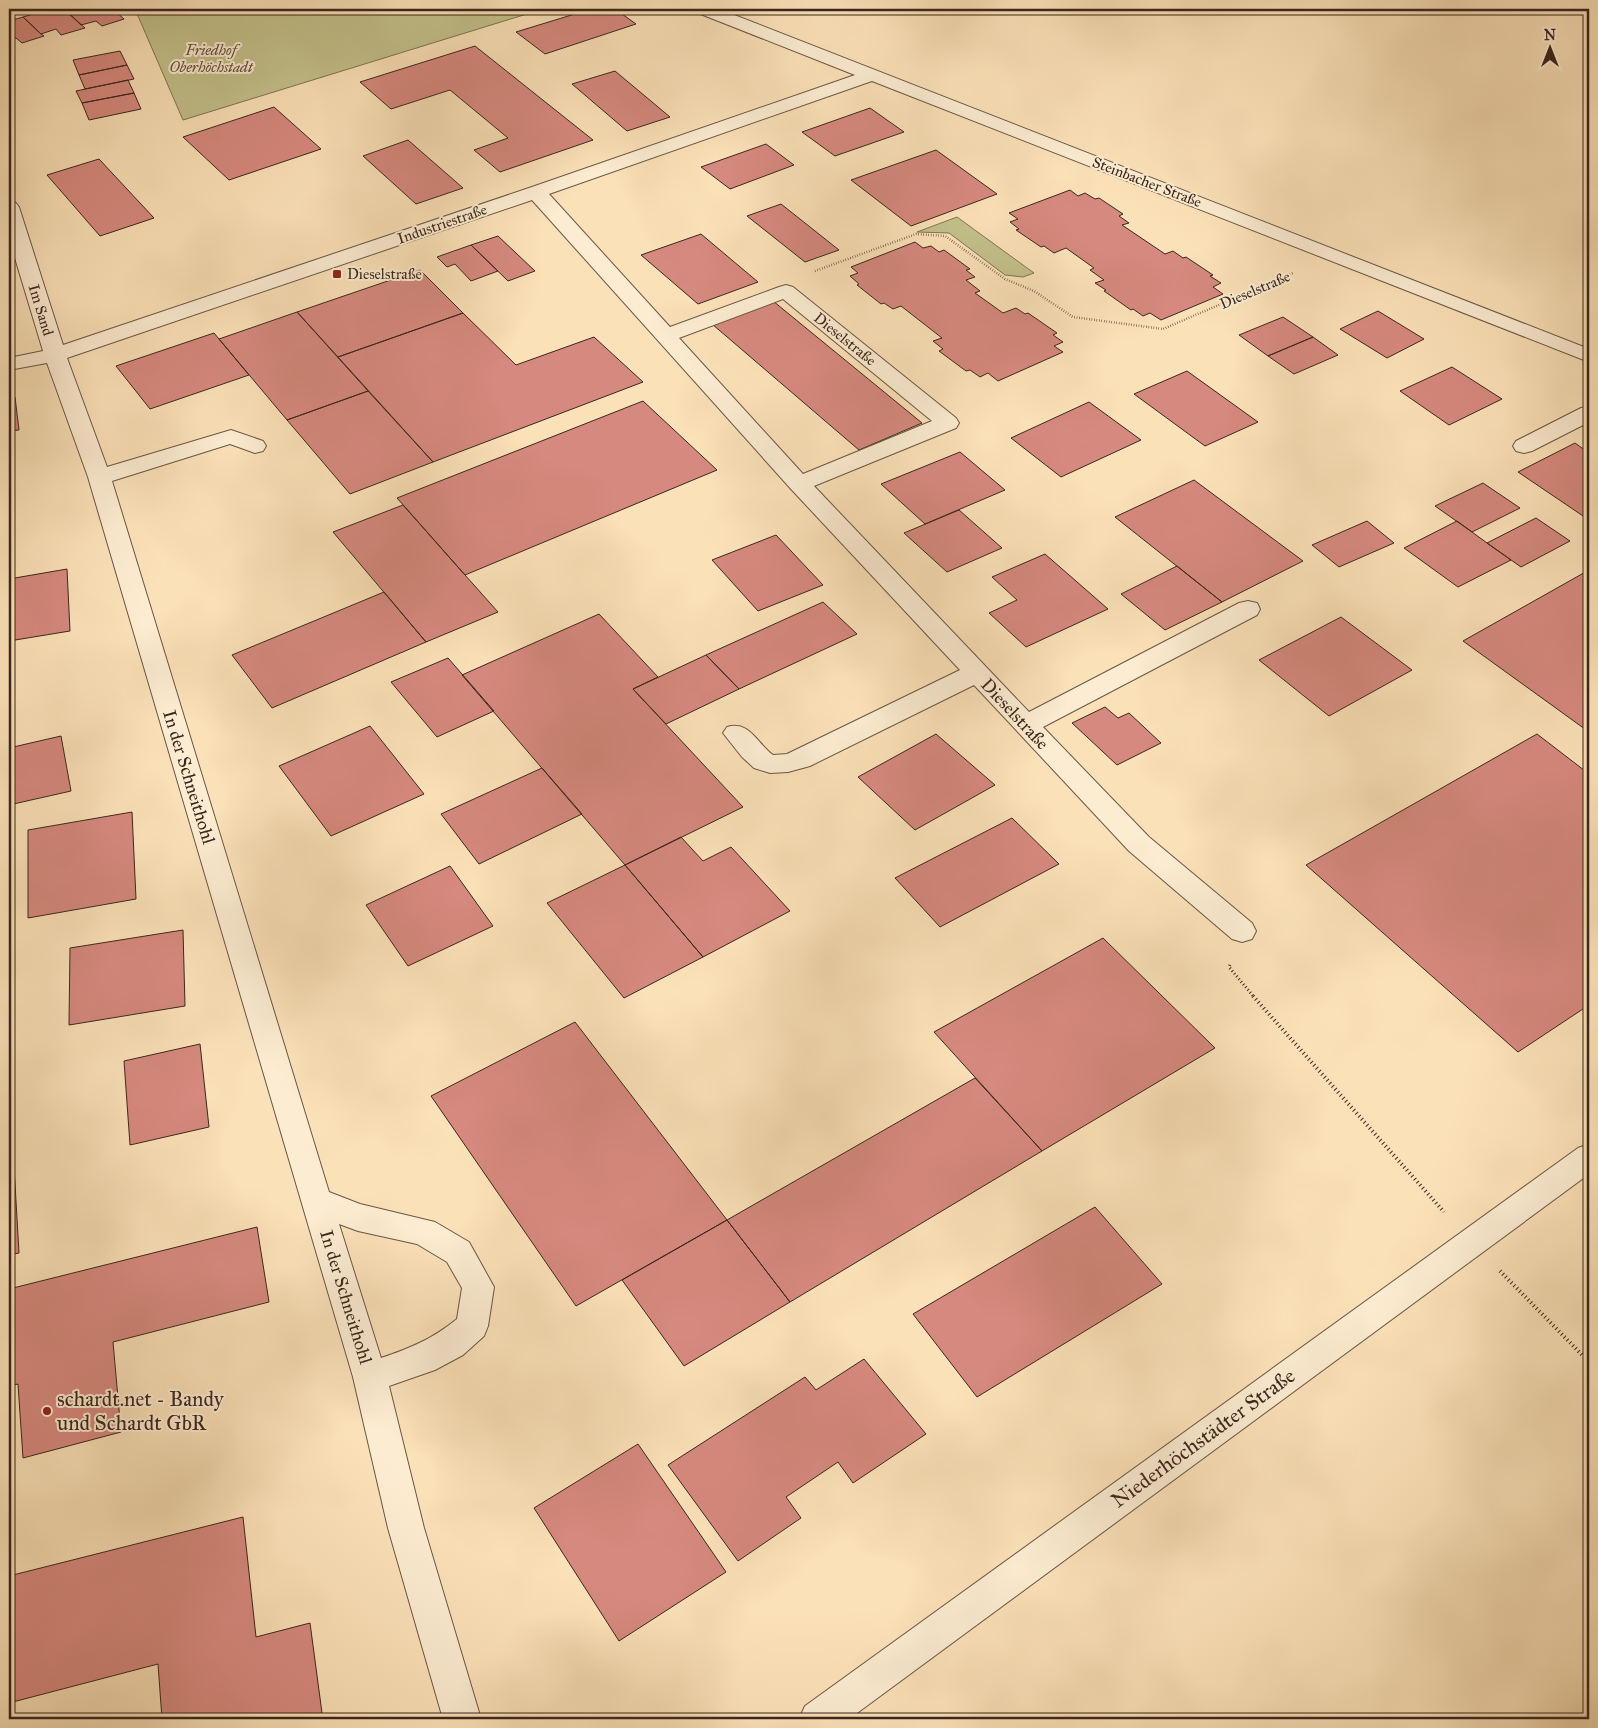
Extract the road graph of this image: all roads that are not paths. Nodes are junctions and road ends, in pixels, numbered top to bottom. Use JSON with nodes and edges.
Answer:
{"nodes":[{"id":1,"x":704,"y":9,"type":"edge"},
{"id":2,"x":872,"y":75,"type":"junction"},
{"id":3,"x":536,"y":192,"type":"junction"},
{"id":4,"x":9,"y":207,"type":"edge"},
{"id":5,"x":666,"y":336,"type":"junction"},
{"id":6,"x":55,"y":355,"type":"junction"},
{"id":7,"x":1589,"y":356,"type":"edge"},
{"id":8,"x":9,"y":364,"type":"edge"},
{"id":9,"x":1589,"y":413,"type":"edge"},
{"id":10,"x":254,"y":446,"type":"dead end"},
{"id":11,"x":1524,"y":446,"type":"dead end"},
{"id":12,"x":99,"y":478,"type":"junction"},
{"id":13,"x":799,"y":484,"type":"junction"},
{"id":14,"x":1248,"y":609,"type":"dead end"},
{"id":15,"x":976,"y":673,"type":"junction"},
{"id":16,"x":1025,"y":725,"type":"junction"},
{"id":17,"x":736,"y":733,"type":"dead end"},
{"id":18,"x":1242,"y":931,"type":"road end"},
{"id":19,"x":1589,"y":1157,"type":"edge"},
{"id":20,"x":316,"y":1201,"type":"junction"},
{"id":21,"x":370,"y":1377,"type":"junction"},
{"id":22,"x":462,"y":1719,"type":"edge"},
{"id":23,"x":818,"y":1719,"type":"edge"}],
"edges":[{"from":1,"to":2,"type":"street","name":"Steinbacher Straße"},
{"from":2,"to":3,"type":"street","name":"Industriestraße"},
{"from":2,"to":7,"type":"street","name":"Steinbacher Straße"},
{"from":3,"to":5,"type":"street","name":"Dieselstraße"},
{"from":3,"to":6,"type":"street","name":"Industriestraße"},
{"from":4,"to":6,"type":"street","name":"Im Sand"},
{"from":5,"to":13,"type":"street","name":"Dieselstraße"},
{"from":5,"to":13,"type":"street","name":"Dieselstraße"},
{"from":6,"to":8,"type":"street","name":"Industriestraße"},
{"from":6,"to":12,"type":"street","name":"In der Schneithohl"},
{"from":9,"to":11,"type":"street"},
{"from":10,"to":12,"type":"street"},
{"from":12,"to":20,"type":"street","name":"In der Schneithohl"},
{"from":13,"to":15,"type":"street","name":"Dieselstraße"},
{"from":14,"to":16,"type":"street"},
{"from":15,"to":16,"type":"street","name":"Dieselstraße"},
{"from":15,"to":17,"type":"street"},
{"from":16,"to":18,"type":"street","name":"Dieselstraße"},
{"from":19,"to":23,"type":"street","name":"Niederhöchstädter Straße"},
{"from":20,"to":21,"type":"street","name":"In der Schneithohl"},
{"from":20,"to":21,"type":"street","name":"In der Schneithohl"},
{"from":21,"to":22,"type":"street"}]}
